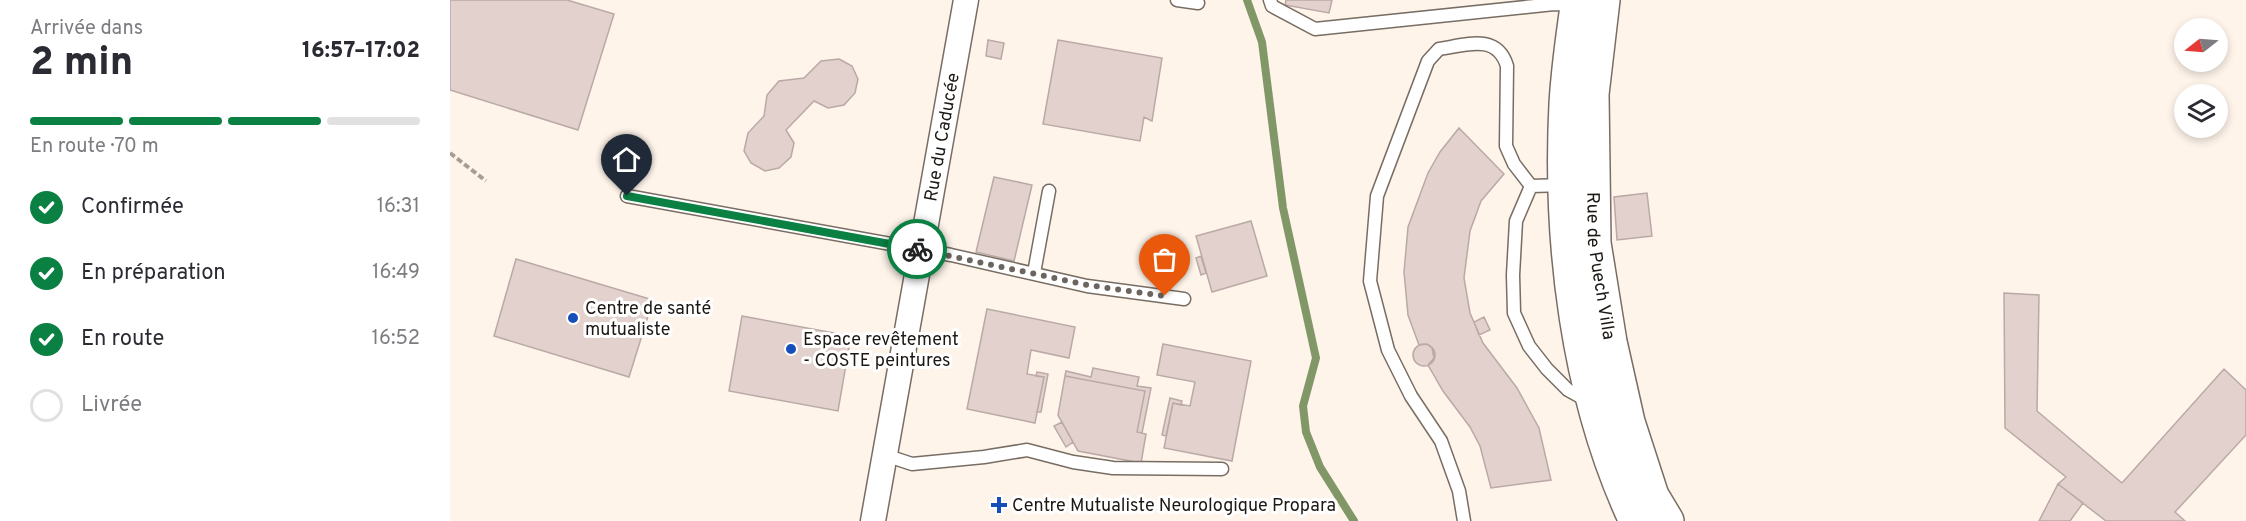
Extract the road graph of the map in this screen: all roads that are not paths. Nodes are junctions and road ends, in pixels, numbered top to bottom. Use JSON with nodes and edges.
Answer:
{"nodes":[{"id":1,"x":966,"y":0,"type":"edge"},
{"id":2,"x":1177,"y":0,"type":"edge"},
{"id":3,"x":1270,"y":0,"type":"edge"},
{"id":4,"x":1586,"y":2,"type":"edge"},
{"id":5,"x":1198,"y":3,"type":"dead end"},
{"id":6,"x":1566,"y":185,"type":"junction"},
{"id":7,"x":1531,"y":186,"type":"junction"},
{"id":8,"x":1048,"y":191,"type":"dead end"},
{"id":9,"x":627,"y":196,"type":"dead end"},
{"id":10,"x":921,"y":250,"type":"junction"},
{"id":11,"x":1034,"y":273,"type":"junction"},
{"id":12,"x":1184,"y":299,"type":"dead end"},
{"id":13,"x":1596,"y":406,"type":"junction"},
{"id":14,"x":885,"y":455,"type":"junction"},
{"id":15,"x":1222,"y":469,"type":"dead end"},
{"id":16,"x":873,"y":521,"type":"edge"},
{"id":17,"x":1464,"y":521,"type":"edge"},
{"id":18,"x":1636,"y":521,"type":"edge"},
{"id":19,"x":1667,"y":521,"type":"edge"}],
"edges":[{"from":1,"to":10,"type":"street","name":"Rue du Caducée"},
{"from":2,"to":5,"type":"lane"},
{"from":3,"to":4,"type":"lane"},
{"from":4,"to":6,"type":"main road","name":"Rue de Puech Villa"},
{"from":4,"to":19,"type":"main road","name":"Rue de Puech Villa"},
{"from":6,"to":7,"type":"lane"},
{"from":6,"to":13,"type":"main road","name":"Rue de Puech Villa"},
{"from":7,"to":13,"type":"lane"},
{"from":7,"to":17,"type":"lane"},
{"from":8,"to":11,"type":"lane"},
{"from":9,"to":10,"type":"lane"},
{"from":10,"to":11,"type":"lane"},
{"from":10,"to":14,"type":"street","name":"Rue du Caducée"},
{"from":11,"to":12,"type":"lane"},
{"from":13,"to":18,"type":"main road","name":"Rue de Puech Villa"},
{"from":14,"to":15,"type":"lane"},
{"from":14,"to":16,"type":"street","name":"Rue du Caducée"}]}
